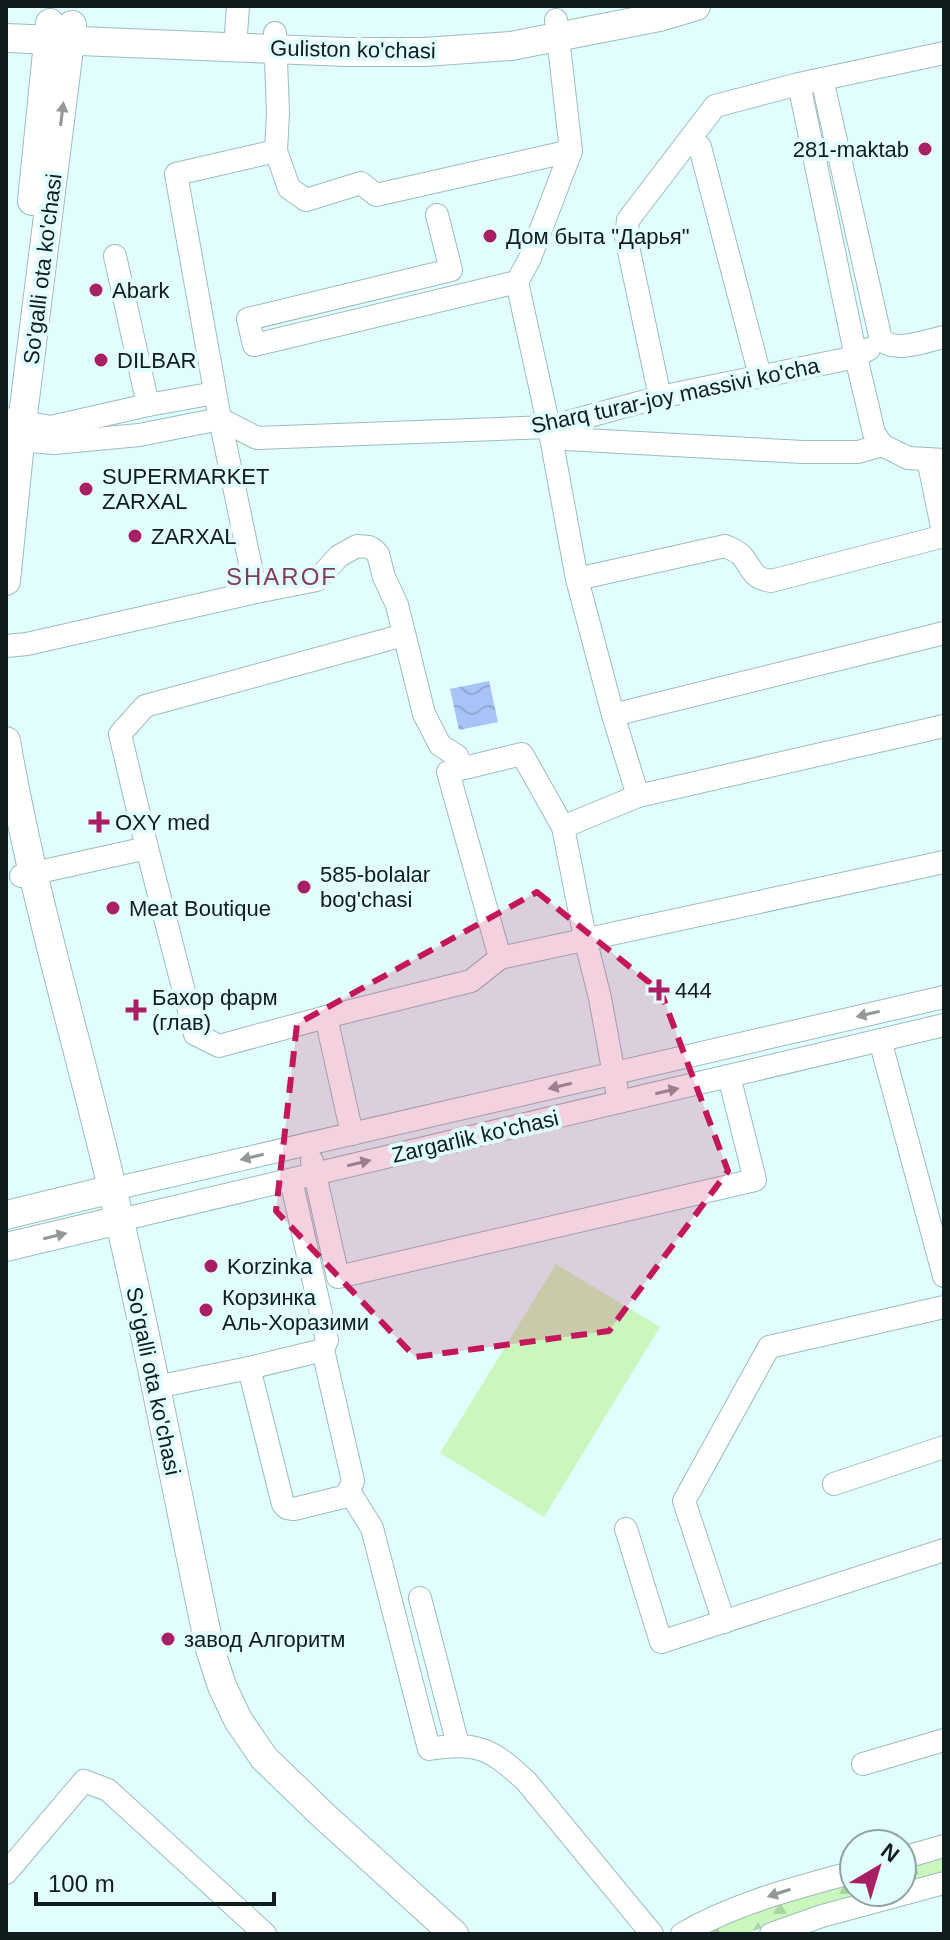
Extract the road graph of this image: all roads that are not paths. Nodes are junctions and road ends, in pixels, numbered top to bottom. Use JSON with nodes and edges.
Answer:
{"nodes":[{"id":1,"x":633,"y":6,"type":"edge"},
{"id":2,"x":696,"y":6,"type":"edge"},
{"id":3,"x":657,"y":12,"type":"edge"},
{"id":4,"x":6,"y":20,"type":"edge"},
{"id":5,"x":61,"y":23,"type":"edge"},
{"id":6,"x":237,"y":28,"type":"edge"},
{"id":7,"x":558,"y":29,"type":"junction"},
{"id":8,"x":6,"y":38,"type":"edge"},
{"id":9,"x":274,"y":41,"type":"junction"},
{"id":10,"x":944,"y":53,"type":"edge"},
{"id":11,"x":822,"y":79,"type":"junction"},
{"id":12,"x":799,"y":84,"type":"junction"},
{"id":13,"x":691,"y":138,"type":"junction"},
{"id":14,"x":276,"y":151,"type":"junction"},
{"id":15,"x":571,"y":151,"type":"junction"},
{"id":16,"x":437,"y":215,"type":"dead end"},
{"id":17,"x":115,"y":256,"type":"dead end"},
{"id":18,"x":517,"y":282,"type":"junction"},
{"id":19,"x":944,"y":337,"type":"edge"},
{"id":20,"x":881,"y":340,"type":"junction"},
{"id":21,"x":856,"y":357,"type":"junction"},
{"id":22,"x":760,"y":376,"type":"junction"},
{"id":23,"x":215,"y":393,"type":"junction"},
{"id":24,"x":660,"y":397,"type":"junction"},
{"id":25,"x":148,"y":405,"type":"junction"},
{"id":26,"x":220,"y":419,"type":"junction"},
{"id":27,"x":549,"y":427,"type":"junction"},
{"id":28,"x":12,"y":431,"type":"edge"},
{"id":29,"x":882,"y":445,"type":"junction"},
{"id":30,"x":936,"y":459,"type":"edge"},
{"id":31,"x":944,"y":537,"type":"edge"},
{"id":32,"x":577,"y":579,"type":"junction"},
{"id":33,"x":6,"y":581,"type":"edge"},
{"id":34,"x":256,"y":592,"type":"junction"},
{"id":35,"x":944,"y":633,"type":"edge"},
{"id":36,"x":404,"y":635,"type":"junction"},
{"id":37,"x":6,"y":646,"type":"edge"},
{"id":38,"x":613,"y":715,"type":"junction"},
{"id":39,"x":944,"y":726,"type":"edge"},
{"id":40,"x":6,"y":741,"type":"edge"},
{"id":41,"x":463,"y":768,"type":"junction"},
{"id":42,"x":638,"y":796,"type":"junction"},
{"id":43,"x":563,"y":827,"type":"junction"},
{"id":44,"x":8,"y":828,"type":"edge"},
{"id":45,"x":147,"y":848,"type":"junction"},
{"id":46,"x":944,"y":862,"type":"edge"},
{"id":47,"x":27,"y":874,"type":"junction"},
{"id":48,"x":585,"y":938,"type":"junction"},
{"id":49,"x":500,"y":958,"type":"junction"},
{"id":50,"x":944,"y":997,"type":"edge"},
{"id":51,"x":326,"y":1017,"type":"junction"},
{"id":52,"x":944,"y":1025,"type":"edge"},
{"id":53,"x":880,"y":1040,"type":"junction"},
{"id":54,"x":615,"y":1073,"type":"junction"},
{"id":55,"x":729,"y":1076,"type":"junction"},
{"id":56,"x":619,"y":1102,"type":"junction"},
{"id":57,"x":352,"y":1134,"type":"junction"},
{"id":58,"x":307,"y":1144,"type":"junction"},
{"id":59,"x":315,"y":1174,"type":"junction"},
{"id":60,"x":291,"y":1180,"type":"junction"},
{"id":61,"x":104,"y":1191,"type":"junction"},
{"id":62,"x":6,"y":1215,"type":"edge"},
{"id":63,"x":111,"y":1222,"type":"junction"},
{"id":64,"x":6,"y":1247,"type":"edge"},
{"id":65,"x":944,"y":1276,"type":"edge"},
{"id":66,"x":944,"y":1307,"type":"edge"},
{"id":67,"x":323,"y":1350,"type":"junction"},
{"id":68,"x":249,"y":1368,"type":"junction"},
{"id":69,"x":156,"y":1387,"type":"junction"},
{"id":70,"x":944,"y":1447,"type":"edge"},
{"id":71,"x":834,"y":1484,"type":"dead end"},
{"id":72,"x":349,"y":1491,"type":"junction"},
{"id":73,"x":626,"y":1529,"type":"dead end"},
{"id":74,"x":944,"y":1550,"type":"edge"},
{"id":75,"x":420,"y":1598,"type":"dead end"},
{"id":76,"x":724,"y":1622,"type":"junction"},
{"id":77,"x":944,"y":1740,"type":"edge"},
{"id":78,"x":458,"y":1745,"type":"junction"},
{"id":79,"x":863,"y":1764,"type":"dead end"},
{"id":80,"x":944,"y":1846,"type":"edge"},
{"id":81,"x":918,"y":1853,"type":"edge"},
{"id":82,"x":6,"y":1873,"type":"edge"},
{"id":83,"x":838,"y":1877,"type":"edge"},
{"id":84,"x":944,"y":1883,"type":"edge"},
{"id":85,"x":265,"y":1934,"type":"edge"},
{"id":86,"x":429,"y":1934,"type":"edge"},
{"id":87,"x":454,"y":1934,"type":"edge"},
{"id":88,"x":652,"y":1934,"type":"edge"},
{"id":89,"x":682,"y":1934,"type":"edge"},
{"id":90,"x":771,"y":1934,"type":"edge"}],
"edges":[{"from":1,"to":7,"type":"main road","name":"Guliston ko'chasi"},
{"from":2,"to":3,"type":"main road","name":"Guliston ko'chasi"},
{"from":3,"to":7,"type":"main road","name":"Guliston ko'chasi"},
{"from":4,"to":5,"type":"main road","name":"Guliston ko'chasi"},
{"from":5,"to":6,"type":"main road","name":"Guliston ko'chasi"},
{"from":5,"to":8,"type":"main road","name":"Guliston ko'chasi"},
{"from":5,"to":28,"type":"main road","name":"So'galli ota ko'chasi"},
{"from":6,"to":9,"type":"main road","name":"Guliston ko'chasi"},
{"from":7,"to":9,"type":"main road","name":"Guliston ko'chasi"},
{"from":7,"to":15,"type":"street"},
{"from":9,"to":14,"type":"street"},
{"from":10,"to":11,"type":"street"},
{"from":11,"to":12,"type":"street"},
{"from":11,"to":20,"type":"street"},
{"from":12,"to":13,"type":"street"},
{"from":12,"to":21,"type":"street"},
{"from":13,"to":22,"type":"street"},
{"from":13,"to":24,"type":"street"},
{"from":14,"to":15,"type":"street"},
{"from":14,"to":23,"type":"street"},
{"from":15,"to":18,"type":"street"},
{"from":16,"to":18,"type":"street"},
{"from":17,"to":25,"type":"street"},
{"from":18,"to":27,"type":"street"},
{"from":19,"to":20,"type":"street"},
{"from":20,"to":21,"type":"street"},
{"from":21,"to":22,"type":"street","name":"Sharq turar-joy massivi ko'cha"},
{"from":21,"to":29,"type":"street"},
{"from":22,"to":24,"type":"street","name":"Sharq turar-joy massivi ko'cha"},
{"from":23,"to":25,"type":"street"},
{"from":23,"to":26,"type":"street"},
{"from":24,"to":27,"type":"street","name":"Sharq turar-joy massivi ko'cha"},
{"from":25,"to":28,"type":"street"},
{"from":26,"to":27,"type":"street","name":"Sharq turar-joy massivi ko'cha"},
{"from":26,"to":28,"type":"street"},
{"from":26,"to":34,"type":"street"},
{"from":27,"to":29,"type":"street"},
{"from":27,"to":32,"type":"street"},
{"from":28,"to":33,"type":"main road","name":"So'galli ota ko'chasi"},
{"from":29,"to":30,"type":"street"},
{"from":30,"to":31,"type":"street"},
{"from":31,"to":32,"type":"street"},
{"from":32,"to":38,"type":"street"},
{"from":34,"to":36,"type":"street"},
{"from":34,"to":37,"type":"street"},
{"from":35,"to":38,"type":"street"},
{"from":36,"to":41,"type":"street"},
{"from":36,"to":45,"type":"street"},
{"from":38,"to":42,"type":"street"},
{"from":39,"to":42,"type":"street"},
{"from":40,"to":47,"type":"main road","name":"So'galli ota ko'chasi"},
{"from":41,"to":43,"type":"street"},
{"from":41,"to":49,"type":"street"},
{"from":42,"to":43,"type":"street"},
{"from":43,"to":48,"type":"street"},
{"from":44,"to":47,"type":"main road","name":"So'galli ota ko'chasi"},
{"from":45,"to":47,"type":"street"},
{"from":45,"to":51,"type":"street"},
{"from":46,"to":48,"type":"street"},
{"from":47,"to":61,"type":"main road","name":"So'galli ota ko'chasi"},
{"from":48,"to":49,"type":"street"},
{"from":48,"to":54,"type":"street"},
{"from":49,"to":51,"type":"street"},
{"from":50,"to":54,"type":"street","name":"Zargarlik ko'chasi","one_way":true},
{"from":51,"to":57,"type":"street"},
{"from":52,"to":53,"type":"street","name":"Zargarlik ko'chasi"},
{"from":53,"to":55,"type":"street","name":"Zargarlik ko'chasi"},
{"from":53,"to":65,"type":"street"},
{"from":54,"to":56,"type":"street"},
{"from":54,"to":57,"type":"street","name":"Zargarlik ko'chasi","one_way":true},
{"from":56,"to":55,"type":"street","name":"Zargarlik ko'chasi","one_way":true},
{"from":55,"to":59,"type":"street"},
{"from":59,"to":56,"type":"street","name":"Zargarlik ko'chasi","one_way":true},
{"from":57,"to":58,"type":"street","name":"Zargarlik ko'chasi"},
{"from":58,"to":59,"type":"street"},
{"from":58,"to":61,"type":"street","name":"Zargarlik ko'chasi","one_way":true},
{"from":59,"to":60,"type":"street","name":"Zargarlik ko'chasi"},
{"from":60,"to":63,"type":"street","name":"Zargarlik ko'chasi"},
{"from":60,"to":67,"type":"street"},
{"from":61,"to":62,"type":"main road","name":"Zargarlik ko'chasi"},
{"from":61,"to":63,"type":"main road","name":"So'galli ota ko'chasi"},
{"from":64,"to":63,"type":"main road","name":"Zargarlik ko'chasi","one_way":true},
{"from":63,"to":69,"type":"main road","name":"So'galli ota ko'chasi"},
{"from":63,"to":86,"type":"main road","name":"So'galli ota ko'chasi"},
{"from":66,"to":76,"type":"street"},
{"from":67,"to":68,"type":"street"},
{"from":67,"to":72,"type":"street"},
{"from":68,"to":69,"type":"street"},
{"from":68,"to":72,"type":"street"},
{"from":69,"to":87,"type":"main road","name":"So'galli ota ko'chasi"},
{"from":70,"to":71,"type":"street"},
{"from":72,"to":78,"type":"street"},
{"from":73,"to":76,"type":"street"},
{"from":74,"to":76,"type":"street"},
{"from":75,"to":78,"type":"street"},
{"from":77,"to":79,"type":"street"},
{"from":78,"to":88,"type":"street"},
{"from":80,"to":81,"type":"street"},
{"from":82,"to":85,"type":"street"},
{"from":83,"to":89,"type":"street","one_way":true},
{"from":84,"to":90,"type":"street"}]}
